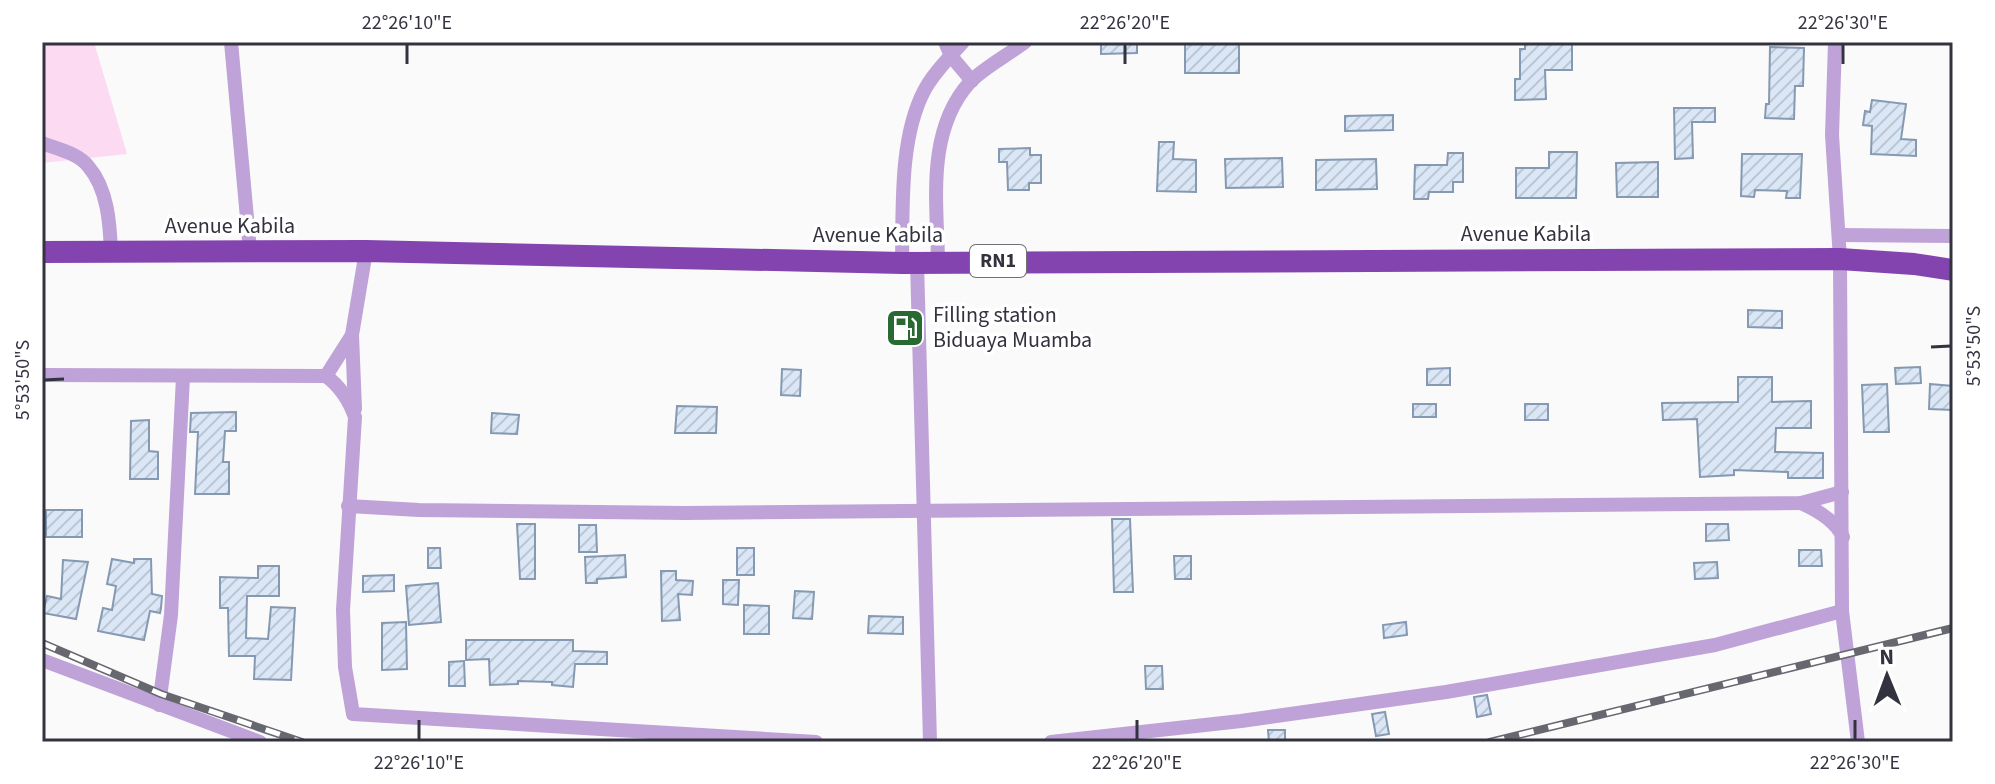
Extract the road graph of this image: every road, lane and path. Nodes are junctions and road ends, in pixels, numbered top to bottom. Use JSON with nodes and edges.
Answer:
{"nodes":[{"id":1,"x":231,"y":42,"type":"edge"},
{"id":2,"x":963,"y":42,"type":"edge"},
{"id":3,"x":1025,"y":42,"type":"edge"},
{"id":4,"x":1835,"y":42,"type":"edge"},
{"id":5,"x":948,"y":49,"type":"edge"},
{"id":6,"x":972,"y":81,"type":"junction"},
{"id":7,"x":42,"y":143,"type":"edge"},
{"id":8,"x":1839,"y":235,"type":"junction"},
{"id":9,"x":1953,"y":236,"type":"edge"},
{"id":10,"x":250,"y":251,"type":"junction"},
{"id":11,"x":366,"y":251,"type":"junction"},
{"id":12,"x":42,"y":252,"type":"edge"},
{"id":13,"x":111,"y":253,"type":"junction"},
{"id":14,"x":1840,"y":259,"type":"junction"},
{"id":15,"x":919,"y":262,"type":"junction"},
{"id":16,"x":1953,"y":270,"type":"edge"},
{"id":17,"x":352,"y":335,"type":"junction"},
{"id":18,"x":42,"y":375,"type":"edge"},
{"id":19,"x":326,"y":376,"type":"junction"},
{"id":20,"x":183,"y":377,"type":"junction"},
{"id":21,"x":355,"y":417,"type":"junction"},
{"id":22,"x":1842,"y":492,"type":"junction"},
{"id":23,"x":1801,"y":503,"type":"junction"},
{"id":24,"x":348,"y":506,"type":"junction"},
{"id":25,"x":924,"y":511,"type":"junction"},
{"id":26,"x":1843,"y":537,"type":"junction"},
{"id":27,"x":1842,"y":611,"type":"junction"},
{"id":28,"x":42,"y":660,"type":"edge"},
{"id":29,"x":159,"y":705,"type":"junction"},
{"id":30,"x":260,"y":742,"type":"edge"},
{"id":31,"x":816,"y":742,"type":"edge"},
{"id":32,"x":930,"y":742,"type":"edge"},
{"id":33,"x":1051,"y":742,"type":"edge"},
{"id":34,"x":1858,"y":742,"type":"edge"}],
"edges":[{"from":1,"to":10,"type":"street"},
{"from":2,"to":5,"type":"street"},
{"from":3,"to":6,"type":"street"},
{"from":4,"to":8,"type":"street"},
{"from":5,"to":6,"type":"street"},
{"from":5,"to":15,"type":"street"},
{"from":6,"to":15,"type":"street"},
{"from":7,"to":13,"type":"street"},
{"from":8,"to":9,"type":"street"},
{"from":8,"to":14,"type":"street"},
{"from":10,"to":11,"type":"highway","name":"Avenue Kabila","number":"RN1"},
{"from":10,"to":13,"type":"highway","name":"Avenue Kabila","number":"RN1"},
{"from":11,"to":15,"type":"highway","name":"Avenue Kabila","number":"RN1"},
{"from":11,"to":17,"type":"street"},
{"from":12,"to":13,"type":"highway","name":"Avenue Kabila","number":"RN1"},
{"from":14,"to":15,"type":"highway","name":"Avenue Kabila","number":"RN1"},
{"from":14,"to":16,"type":"highway","name":"Avenue Kabila","number":"RN1"},
{"from":14,"to":22,"type":"street"},
{"from":15,"to":25,"type":"street"},
{"from":17,"to":19,"type":"street"},
{"from":17,"to":21,"type":"street"},
{"from":18,"to":20,"type":"street"},
{"from":19,"to":20,"type":"street"},
{"from":19,"to":21,"type":"street"},
{"from":20,"to":29,"type":"street"},
{"from":21,"to":24,"type":"street"},
{"from":22,"to":23,"type":"street"},
{"from":22,"to":26,"type":"street"},
{"from":23,"to":25,"type":"street"},
{"from":23,"to":26,"type":"street"},
{"from":24,"to":25,"type":"street"},
{"from":24,"to":31,"type":"street"},
{"from":25,"to":32,"type":"street"},
{"from":26,"to":27,"type":"street"},
{"from":27,"to":33,"type":"street"},
{"from":27,"to":34,"type":"street"},
{"from":28,"to":29,"type":"street"},
{"from":29,"to":30,"type":"street"}]}
